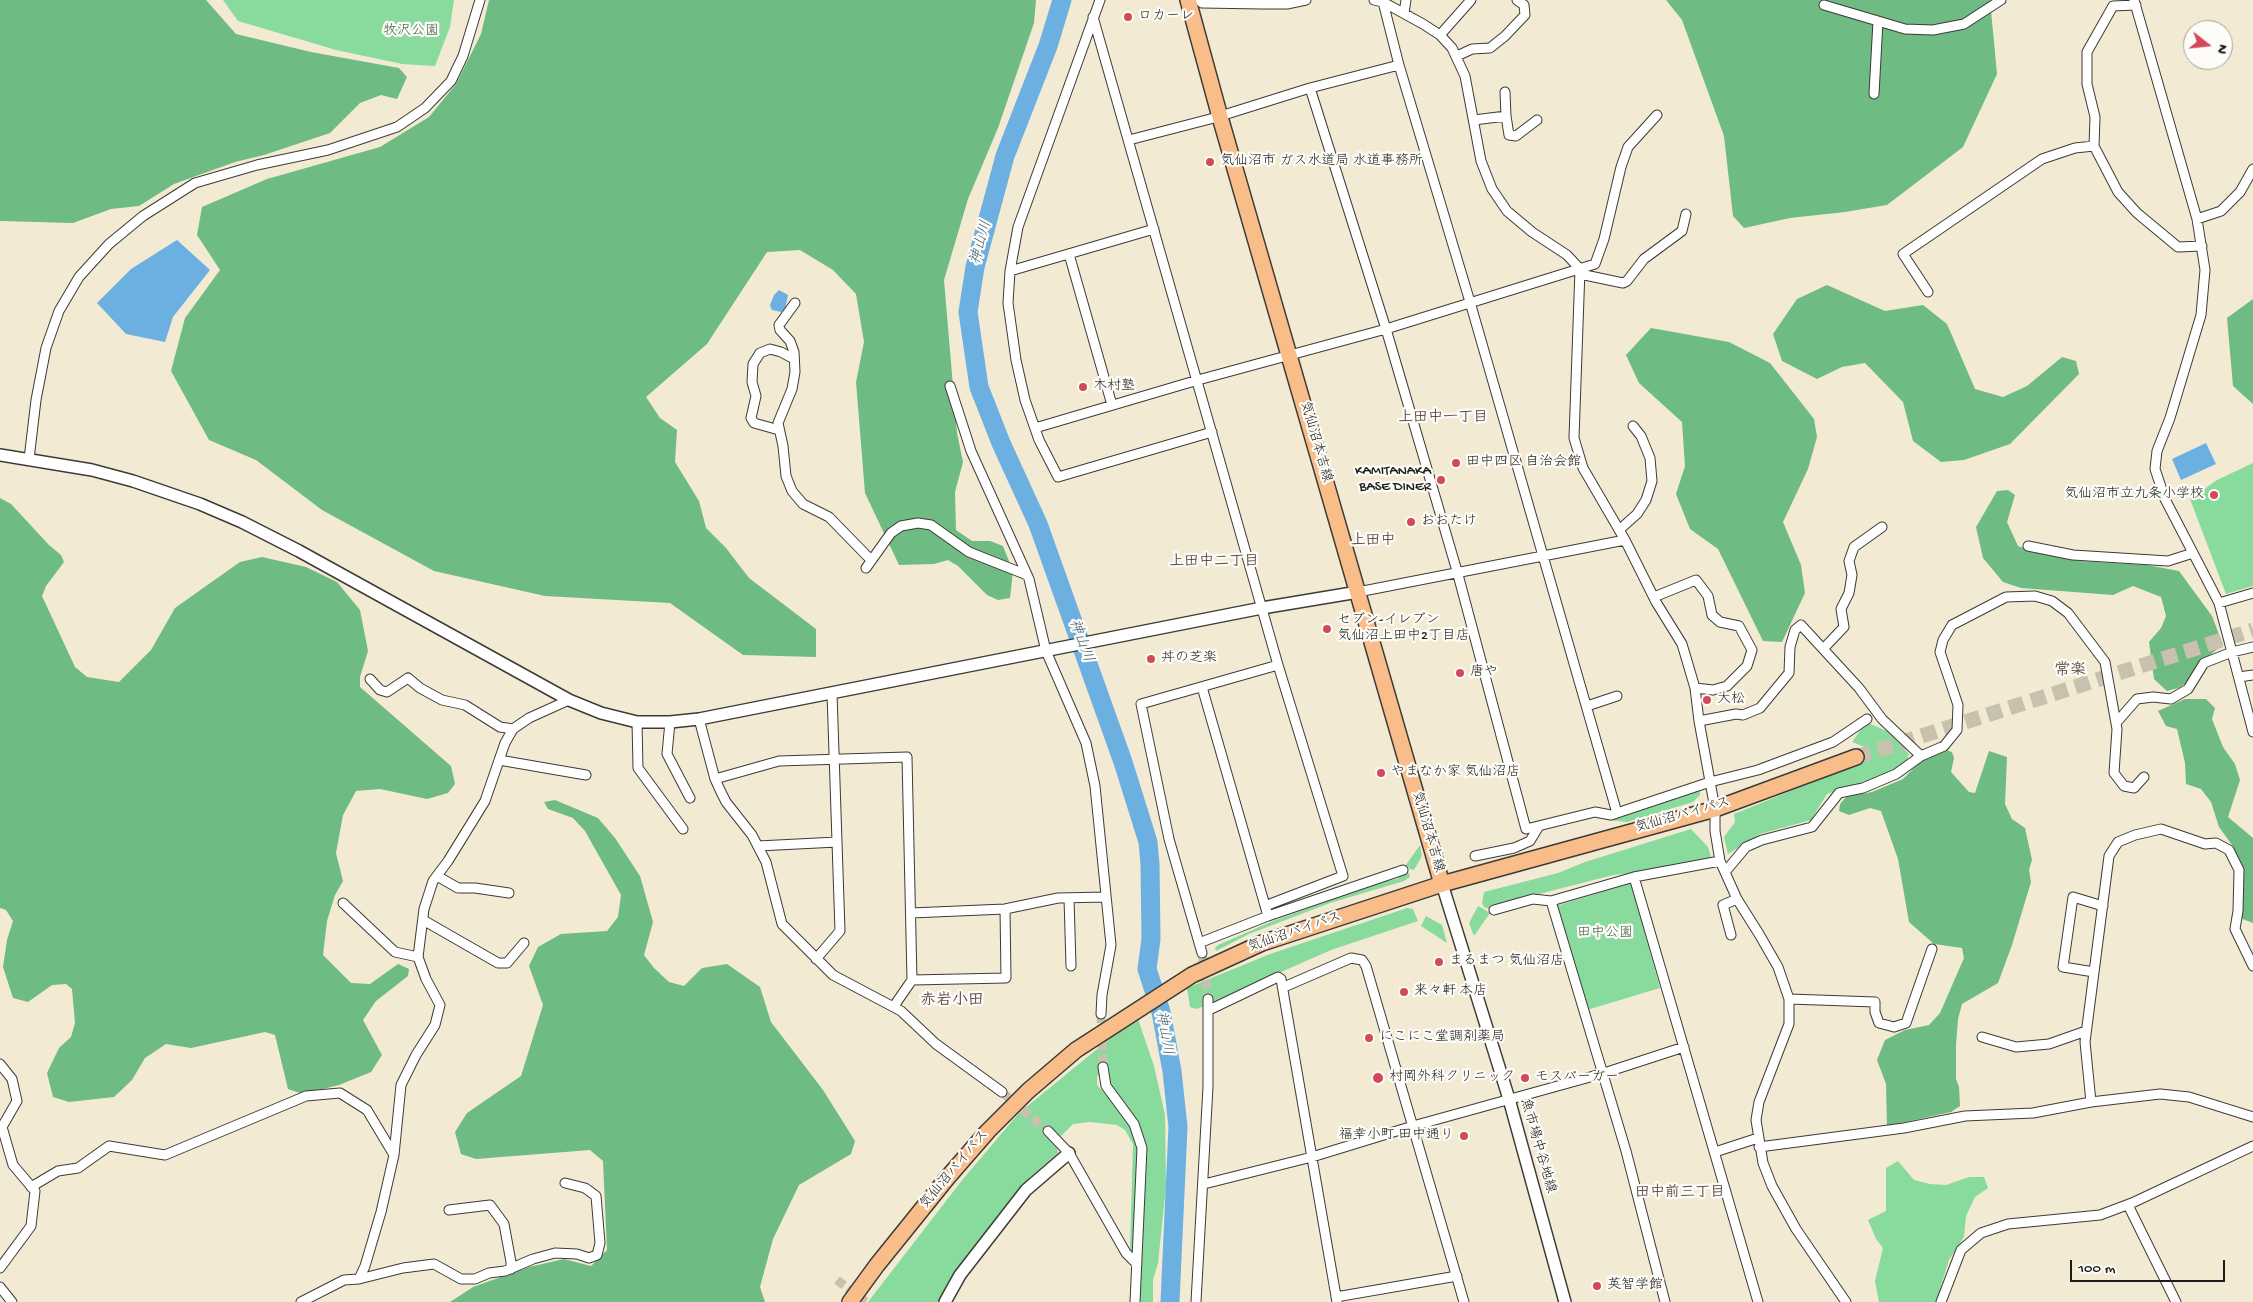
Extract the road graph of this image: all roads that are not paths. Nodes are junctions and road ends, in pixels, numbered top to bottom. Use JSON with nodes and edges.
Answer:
{"nodes":[{"id":1,"x":480,"y":0,"type":"edge"},
{"id":2,"x":1100,"y":0,"type":"edge"},
{"id":3,"x":1188,"y":0,"type":"edge"},
{"id":4,"x":1199,"y":0,"type":"edge"},
{"id":5,"x":1306,"y":0,"type":"edge"},
{"id":6,"x":1406,"y":0,"type":"edge"},
{"id":7,"x":1471,"y":0,"type":"edge"},
{"id":8,"x":1517,"y":0,"type":"edge"},
{"id":9,"x":2001,"y":0,"type":"edge"},
{"id":10,"x":1378,"y":1,"type":"edge"},
{"id":11,"x":1288,"y":2,"type":"edge"},
{"id":12,"x":2113,"y":3,"type":"edge"},
{"id":13,"x":2135,"y":3,"type":"edge"},
{"id":14,"x":1824,"y":5,"type":"dead end"},
{"id":15,"x":1404,"y":13,"type":"junction"},
{"id":16,"x":1094,"y":17,"type":"junction"},
{"id":17,"x":1878,"y":21,"type":"junction"},
{"id":18,"x":1440,"y":36,"type":"junction"},
{"id":19,"x":1457,"y":56,"type":"junction"},
{"id":20,"x":1399,"y":65,"type":"junction"},
{"id":21,"x":1310,"y":88,"type":"junction"},
{"id":22,"x":1505,"y":92,"type":"dead end"},
{"id":23,"x":1874,"y":94,"type":"dead end"},
{"id":24,"x":1657,"y":115,"type":"dead end"},
{"id":25,"x":1506,"y":116,"type":"junction"},
{"id":26,"x":1220,"y":117,"type":"junction"},
{"id":27,"x":1474,"y":120,"type":"junction"},
{"id":28,"x":1537,"y":120,"type":"dead end"},
{"id":29,"x":1130,"y":140,"type":"junction"},
{"id":30,"x":2094,"y":146,"type":"junction"},
{"id":31,"x":2253,"y":170,"type":"edge"},
{"id":32,"x":1686,"y":214,"type":"dead end"},
{"id":33,"x":2197,"y":219,"type":"junction"},
{"id":34,"x":1154,"y":229,"type":"junction"},
{"id":35,"x":2202,"y":246,"type":"junction"},
{"id":36,"x":1068,"y":254,"type":"junction"},
{"id":37,"x":1010,"y":271,"type":"junction"},
{"id":38,"x":1580,"y":272,"type":"junction"},
{"id":39,"x":1928,"y":292,"type":"dead end"},
{"id":40,"x":1470,"y":302,"type":"junction"},
{"id":41,"x":795,"y":304,"type":"dead end"},
{"id":42,"x":1386,"y":329,"type":"junction"},
{"id":43,"x":1290,"y":356,"type":"junction"},
{"id":44,"x":794,"y":359,"type":"junction"},
{"id":45,"x":1198,"y":380,"type":"junction"},
{"id":46,"x":950,"y":386,"type":"dead end"},
{"id":47,"x":1112,"y":405,"type":"junction"},
{"id":48,"x":1633,"y":426,"type":"dead end"},
{"id":49,"x":1034,"y":428,"type":"junction"},
{"id":50,"x":779,"y":430,"type":"junction"},
{"id":51,"x":1212,"y":432,"type":"junction"},
{"id":52,"x":0,"y":454,"type":"edge"},
{"id":53,"x":29,"y":459,"type":"junction"},
{"id":54,"x":1882,"y":527,"type":"dead end"},
{"id":55,"x":1619,"y":530,"type":"junction"},
{"id":56,"x":1625,"y":540,"type":"junction"},
{"id":57,"x":2028,"y":546,"type":"dead end"},
{"id":58,"x":2193,"y":553,"type":"junction"},
{"id":59,"x":1544,"y":555,"type":"junction"},
{"id":60,"x":1456,"y":571,"type":"junction"},
{"id":61,"x":1027,"y":575,"type":"junction"},
{"id":62,"x":1358,"y":592,"type":"junction"},
{"id":63,"x":2253,"y":593,"type":"edge"},
{"id":64,"x":1654,"y":597,"type":"junction"},
{"id":65,"x":2219,"y":603,"type":"junction"},
{"id":66,"x":1262,"y":608,"type":"junction"},
{"id":67,"x":2253,"y":647,"type":"edge"},
{"id":68,"x":1823,"y":649,"type":"junction"},
{"id":69,"x":1048,"y":650,"type":"junction"},
{"id":70,"x":2232,"y":652,"type":"junction"},
{"id":71,"x":1278,"y":665,"type":"junction"},
{"id":72,"x":2253,"y":675,"type":"edge"},
{"id":73,"x":2239,"y":677,"type":"junction"},
{"id":74,"x":370,"y":679,"type":"dead end"},
{"id":75,"x":1202,"y":687,"type":"junction"},
{"id":76,"x":1695,"y":688,"type":"junction"},
{"id":77,"x":832,"y":693,"type":"junction"},
{"id":78,"x":1617,"y":696,"type":"dead end"},
{"id":79,"x":569,"y":700,"type":"junction"},
{"id":80,"x":1587,"y":706,"type":"junction"},
{"id":81,"x":699,"y":719,"type":"junction"},
{"id":82,"x":1867,"y":719,"type":"dead end"},
{"id":83,"x":636,"y":722,"type":"junction"},
{"id":84,"x":670,"y":722,"type":"junction"},
{"id":85,"x":1699,"y":722,"type":"junction"},
{"id":86,"x":2116,"y":723,"type":"junction"},
{"id":87,"x":513,"y":730,"type":"junction"},
{"id":88,"x":2253,"y":732,"type":"edge"},
{"id":89,"x":1922,"y":756,"type":"junction"},
{"id":90,"x":1856,"y":757,"type":"tunnel mouth"},
{"id":91,"x":834,"y":759,"type":"junction"},
{"id":92,"x":499,"y":760,"type":"junction"},
{"id":93,"x":586,"y":775,"type":"dead end"},
{"id":94,"x":2144,"y":777,"type":"dead end"},
{"id":95,"x":715,"y":778,"type":"junction"},
{"id":96,"x":1710,"y":782,"type":"junction"},
{"id":97,"x":690,"y":798,"type":"dead end"},
{"id":98,"x":1715,"y":809,"type":"junction"},
{"id":99,"x":1617,"y":813,"type":"junction"},
{"id":100,"x":1539,"y":826,"type":"junction"},
{"id":101,"x":683,"y":829,"type":"dead end"},
{"id":102,"x":837,"y":842,"type":"junction"},
{"id":103,"x":758,"y":846,"type":"junction"},
{"id":104,"x":1476,"y":856,"type":"dead end"},
{"id":105,"x":1720,"y":861,"type":"junction"},
{"id":106,"x":1403,"y":870,"type":"dead end"},
{"id":107,"x":1725,"y":872,"type":"junction"},
{"id":108,"x":437,"y":876,"type":"junction"},
{"id":109,"x":1634,"y":877,"type":"junction"},
{"id":110,"x":1442,"y":884,"type":"junction"},
{"id":111,"x":509,"y":893,"type":"dead end"},
{"id":112,"x":1069,"y":898,"type":"junction"},
{"id":113,"x":1106,"y":898,"type":"junction"},
{"id":114,"x":1737,"y":900,"type":"junction"},
{"id":115,"x":1551,"y":901,"type":"junction"},
{"id":116,"x":343,"y":903,"type":"dead end"},
{"id":117,"x":1265,"y":906,"type":"junction"},
{"id":118,"x":2103,"y":906,"type":"junction"},
{"id":119,"x":1004,"y":909,"type":"junction"},
{"id":120,"x":1494,"y":910,"type":"dead end"},
{"id":121,"x":911,"y":913,"type":"junction"},
{"id":122,"x":1268,"y":916,"type":"junction"},
{"id":123,"x":423,"y":920,"type":"junction"},
{"id":124,"x":1731,"y":935,"type":"dead end"},
{"id":125,"x":524,"y":943,"type":"dead end"},
{"id":126,"x":1199,"y":943,"type":"junction"},
{"id":127,"x":1932,"y":950,"type":"dead end"},
{"id":128,"x":1202,"y":953,"type":"tunnel mouth"},
{"id":129,"x":418,"y":958,"type":"junction"},
{"id":130,"x":816,"y":959,"type":"junction"},
{"id":131,"x":1072,"y":966,"type":"dead end"},
{"id":132,"x":2253,"y":966,"type":"edge"},
{"id":133,"x":2094,"y":972,"type":"junction"},
{"id":134,"x":912,"y":980,"type":"junction"},
{"id":135,"x":1284,"y":987,"type":"junction"},
{"id":136,"x":1208,"y":999,"type":"tunnel mouth"},
{"id":137,"x":1789,"y":999,"type":"junction"},
{"id":138,"x":894,"y":1006,"type":"junction"},
{"id":139,"x":1209,"y":1010,"type":"junction"},
{"id":140,"x":1100,"y":1014,"type":"tunnel mouth"},
{"id":141,"x":2086,"y":1031,"type":"junction"},
{"id":142,"x":1982,"y":1038,"type":"dead end"},
{"id":143,"x":1684,"y":1047,"type":"junction"},
{"id":144,"x":0,"y":1064,"type":"edge"},
{"id":145,"x":1103,"y":1068,"type":"tunnel mouth"},
{"id":146,"x":1601,"y":1074,"type":"junction"},
{"id":147,"x":1002,"y":1092,"type":"tunnel mouth"},
{"id":148,"x":1509,"y":1099,"type":"junction"},
{"id":149,"x":2091,"y":1102,"type":"junction"},
{"id":150,"x":2253,"y":1117,"type":"edge"},
{"id":151,"x":1413,"y":1126,"type":"junction"},
{"id":152,"x":1048,"y":1130,"type":"tunnel mouth"},
{"id":153,"x":1759,"y":1142,"type":"junction"},
{"id":154,"x":2253,"y":1146,"type":"edge"},
{"id":155,"x":1715,"y":1152,"type":"junction"},
{"id":156,"x":1069,"y":1153,"type":"junction"},
{"id":157,"x":394,"y":1155,"type":"junction"},
{"id":158,"x":1312,"y":1157,"type":"junction"},
{"id":159,"x":565,"y":1183,"type":"dead end"},
{"id":160,"x":1204,"y":1184,"type":"junction"},
{"id":161,"x":31,"y":1186,"type":"junction"},
{"id":162,"x":2128,"y":1205,"type":"junction"},
{"id":163,"x":449,"y":1210,"type":"dead end"},
{"id":164,"x":1137,"y":1264,"type":"junction"},
{"id":165,"x":0,"y":1268,"type":"edge"},
{"id":166,"x":510,"y":1269,"type":"junction"},
{"id":167,"x":1457,"y":1276,"type":"junction"},
{"id":168,"x":359,"y":1278,"type":"junction"},
{"id":169,"x":0,"y":1287,"type":"edge"},
{"id":170,"x":1337,"y":1300,"type":"edge"},
{"id":171,"x":12,"y":1302,"type":"edge"},
{"id":172,"x":301,"y":1302,"type":"edge"},
{"id":173,"x":850,"y":1302,"type":"edge"},
{"id":174,"x":945,"y":1302,"type":"edge"},
{"id":175,"x":1135,"y":1302,"type":"edge"},
{"id":176,"x":1196,"y":1302,"type":"edge"},
{"id":177,"x":1464,"y":1302,"type":"edge"},
{"id":178,"x":1565,"y":1302,"type":"edge"},
{"id":179,"x":1665,"y":1302,"type":"edge"},
{"id":180,"x":1758,"y":1302,"type":"edge"},
{"id":181,"x":1846,"y":1302,"type":"edge"},
{"id":182,"x":1941,"y":1302,"type":"edge"},
{"id":183,"x":2176,"y":1302,"type":"edge"}],
"edges":[{"from":1,"to":53,"type":"street"},
{"from":2,"to":16,"type":"street"},
{"from":3,"to":26,"type":"main road","name":"気仙沼本吉線"},
{"from":4,"to":11,"type":"street"},
{"from":5,"to":11,"type":"street"},
{"from":6,"to":15,"type":"street"},
{"from":7,"to":18,"type":"street"},
{"from":8,"to":19,"type":"street"},
{"from":9,"to":17,"type":"street"},
{"from":10,"to":15,"type":"street"},
{"from":10,"to":20,"type":"street"},
{"from":12,"to":13,"type":"street"},
{"from":12,"to":30,"type":"street"},
{"from":13,"to":33,"type":"street"},
{"from":14,"to":17,"type":"street"},
{"from":15,"to":18,"type":"street"},
{"from":16,"to":29,"type":"street"},
{"from":16,"to":37,"type":"street"},
{"from":17,"to":23,"type":"street"},
{"from":18,"to":19,"type":"street"},
{"from":19,"to":27,"type":"street"},
{"from":20,"to":21,"type":"street"},
{"from":20,"to":40,"type":"street"},
{"from":21,"to":26,"type":"street"},
{"from":21,"to":42,"type":"street"},
{"from":22,"to":25,"type":"street"},
{"from":24,"to":38,"type":"street"},
{"from":25,"to":27,"type":"street"},
{"from":25,"to":28,"type":"street"},
{"from":26,"to":29,"type":"street"},
{"from":26,"to":43,"type":"main road","name":"気仙沼本吉線"},
{"from":27,"to":38,"type":"street"},
{"from":29,"to":34,"type":"street"},
{"from":30,"to":35,"type":"street"},
{"from":30,"to":39,"type":"street"},
{"from":31,"to":33,"type":"street"},
{"from":32,"to":38,"type":"street"},
{"from":33,"to":35,"type":"street"},
{"from":34,"to":36,"type":"street"},
{"from":34,"to":45,"type":"street"},
{"from":35,"to":58,"type":"street"},
{"from":36,"to":37,"type":"street"},
{"from":36,"to":47,"type":"street"},
{"from":37,"to":49,"type":"street"},
{"from":38,"to":40,"type":"street"},
{"from":38,"to":55,"type":"street"},
{"from":40,"to":42,"type":"street"},
{"from":40,"to":59,"type":"street"},
{"from":41,"to":44,"type":"street"},
{"from":42,"to":43,"type":"street"},
{"from":42,"to":60,"type":"street"},
{"from":43,"to":45,"type":"street"},
{"from":43,"to":62,"type":"main road","name":"気仙沼本吉線"},
{"from":44,"to":50,"type":"street"},
{"from":44,"to":50,"type":"street"},
{"from":45,"to":47,"type":"street"},
{"from":45,"to":51,"type":"street"},
{"from":46,"to":61,"type":"street"},
{"from":47,"to":49,"type":"street"},
{"from":48,"to":55,"type":"street"},
{"from":49,"to":51,"type":"street"},
{"from":50,"to":61,"type":"street"},
{"from":51,"to":66,"type":"street"},
{"from":52,"to":53,"type":"street"},
{"from":53,"to":79,"type":"street"},
{"from":54,"to":68,"type":"street"},
{"from":55,"to":56,"type":"street"},
{"from":56,"to":59,"type":"street"},
{"from":56,"to":64,"type":"street"},
{"from":57,"to":58,"type":"street"},
{"from":58,"to":65,"type":"street"},
{"from":59,"to":60,"type":"street"},
{"from":59,"to":80,"type":"street"},
{"from":60,"to":62,"type":"street"},
{"from":60,"to":100,"type":"street"},
{"from":61,"to":69,"type":"street"},
{"from":62,"to":66,"type":"street"},
{"from":62,"to":110,"type":"main road","name":"気仙沼本吉線"},
{"from":63,"to":65,"type":"street"},
{"from":64,"to":76,"type":"street"},
{"from":64,"to":76,"type":"street"},
{"from":65,"to":70,"type":"street"},
{"from":66,"to":69,"type":"street"},
{"from":66,"to":71,"type":"street"},
{"from":67,"to":70,"type":"street"},
{"from":68,"to":85,"type":"street"},
{"from":68,"to":89,"type":"street"},
{"from":69,"to":77,"type":"street"},
{"from":69,"to":113,"type":"street"},
{"from":70,"to":73,"type":"street"},
{"from":70,"to":86,"type":"street"},
{"from":71,"to":75,"type":"street"},
{"from":71,"to":117,"type":"street"},
{"from":72,"to":73,"type":"street"},
{"from":73,"to":88,"type":"street"},
{"from":74,"to":87,"type":"street"},
{"from":75,"to":117,"type":"street"},
{"from":75,"to":126,"type":"street"},
{"from":76,"to":85,"type":"street"},
{"from":77,"to":81,"type":"street"},
{"from":77,"to":91,"type":"street"},
{"from":78,"to":80,"type":"street"},
{"from":79,"to":83,"type":"street"},
{"from":79,"to":87,"type":"street"},
{"from":80,"to":99,"type":"street"},
{"from":81,"to":84,"type":"street"},
{"from":81,"to":95,"type":"street"},
{"from":82,"to":96,"type":"street"},
{"from":83,"to":84,"type":"street"},
{"from":83,"to":101,"type":"street"},
{"from":84,"to":97,"type":"street"},
{"from":85,"to":96,"type":"street"},
{"from":86,"to":89,"type":"street"},
{"from":86,"to":94,"type":"street"},
{"from":87,"to":92,"type":"street"},
{"from":89,"to":107,"type":"street"},
{"from":90,"to":98,"type":"main road","name":"気仙沼バイパス"},
{"from":91,"to":95,"type":"street"},
{"from":91,"to":102,"type":"street"},
{"from":91,"to":121,"type":"street"},
{"from":92,"to":93,"type":"street"},
{"from":92,"to":108,"type":"street"},
{"from":95,"to":103,"type":"street"},
{"from":96,"to":98,"type":"street"},
{"from":96,"to":99,"type":"street"},
{"from":98,"to":105,"type":"street"},
{"from":98,"to":110,"type":"main road","name":"気仙沼バイパス"},
{"from":99,"to":100,"type":"street"},
{"from":100,"to":104,"type":"street"},
{"from":102,"to":103,"type":"street"},
{"from":102,"to":130,"type":"street"},
{"from":103,"to":130,"type":"street"},
{"from":105,"to":107,"type":"street"},
{"from":105,"to":109,"type":"street"},
{"from":106,"to":122,"type":"street"},
{"from":107,"to":114,"type":"street"},
{"from":108,"to":111,"type":"street"},
{"from":108,"to":123,"type":"street"},
{"from":109,"to":115,"type":"street"},
{"from":109,"to":143,"type":"street"},
{"from":110,"to":148,"type":"street","name":"魚市場中谷地線"},
{"from":110,"to":173,"type":"main road","name":"気仙沼バイパス"},
{"from":112,"to":113,"type":"street"},
{"from":112,"to":119,"type":"street"},
{"from":112,"to":131,"type":"street"},
{"from":113,"to":140,"type":"street"},
{"from":114,"to":124,"type":"street"},
{"from":114,"to":137,"type":"street"},
{"from":115,"to":120,"type":"street"},
{"from":115,"to":146,"type":"street"},
{"from":116,"to":129,"type":"street"},
{"from":117,"to":122,"type":"street"},
{"from":118,"to":132,"type":"street"},
{"from":118,"to":133,"type":"street"},
{"from":118,"to":133,"type":"street"},
{"from":119,"to":121,"type":"street"},
{"from":119,"to":134,"type":"street"},
{"from":121,"to":134,"type":"street"},
{"from":122,"to":126,"type":"street"},
{"from":123,"to":125,"type":"street"},
{"from":123,"to":129,"type":"street"},
{"from":126,"to":128,"type":"street"},
{"from":127,"to":137,"type":"street"},
{"from":129,"to":157,"type":"street"},
{"from":130,"to":138,"type":"street"},
{"from":133,"to":141,"type":"street"},
{"from":134,"to":138,"type":"street"},
{"from":135,"to":139,"type":"street"},
{"from":135,"to":151,"type":"street"},
{"from":135,"to":158,"type":"street"},
{"from":136,"to":139,"type":"street"},
{"from":137,"to":153,"type":"street"},
{"from":138,"to":147,"type":"street"},
{"from":139,"to":160,"type":"street"},
{"from":141,"to":142,"type":"street"},
{"from":141,"to":149,"type":"street"},
{"from":143,"to":146,"type":"street"},
{"from":143,"to":155,"type":"street"},
{"from":144,"to":161,"type":"street"},
{"from":145,"to":164,"type":"street"},
{"from":146,"to":148,"type":"street"},
{"from":146,"to":179,"type":"street"},
{"from":148,"to":151,"type":"street"},
{"from":148,"to":178,"type":"street","name":"魚市場中谷地線"},
{"from":149,"to":150,"type":"street"},
{"from":149,"to":153,"type":"street"},
{"from":151,"to":158,"type":"street"},
{"from":151,"to":167,"type":"street"},
{"from":152,"to":156,"type":"street"},
{"from":153,"to":155,"type":"street"},
{"from":153,"to":181,"type":"street"},
{"from":154,"to":162,"type":"street"},
{"from":155,"to":180,"type":"street"},
{"from":156,"to":164,"type":"street"},
{"from":156,"to":174,"type":"street"},
{"from":157,"to":161,"type":"street"},
{"from":157,"to":168,"type":"street"},
{"from":158,"to":160,"type":"street"},
{"from":158,"to":170,"type":"street"},
{"from":159,"to":166,"type":"street"},
{"from":160,"to":176,"type":"street"},
{"from":161,"to":165,"type":"street"},
{"from":162,"to":182,"type":"street"},
{"from":162,"to":183,"type":"street"},
{"from":163,"to":166,"type":"street"},
{"from":164,"to":175,"type":"street"},
{"from":166,"to":168,"type":"street"},
{"from":167,"to":170,"type":"street"},
{"from":167,"to":177,"type":"street"},
{"from":168,"to":172,"type":"street"},
{"from":169,"to":171,"type":"street"}]}
